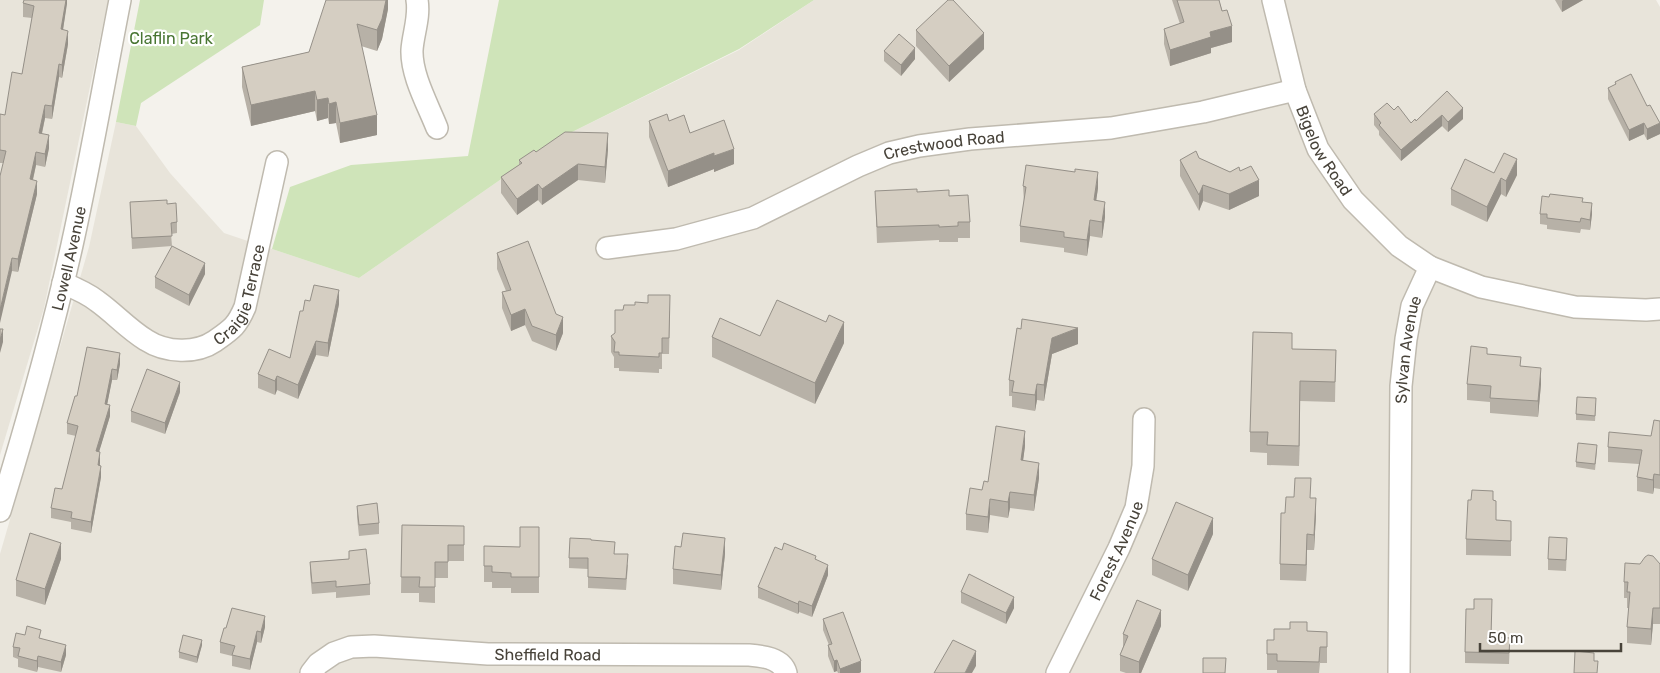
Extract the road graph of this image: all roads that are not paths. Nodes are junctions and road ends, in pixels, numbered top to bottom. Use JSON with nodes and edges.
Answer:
{"nodes":[{"id":1,"x":120,"y":0,"type":"edge"},
{"id":2,"x":417,"y":0,"type":"edge"},
{"id":3,"x":1273,"y":0,"type":"edge"},
{"id":4,"x":1295,"y":90,"type":"junction"},
{"id":5,"x":437,"y":128,"type":"dead end"},
{"id":6,"x":276,"y":162,"type":"dead end"},
{"id":7,"x":607,"y":248,"type":"dead end"},
{"id":8,"x":1430,"y":267,"type":"junction"},
{"id":9,"x":63,"y":283,"type":"junction"},
{"id":10,"x":1660,"y":309,"type":"edge"},
{"id":11,"x":1144,"y":419,"type":"dead end"},
{"id":12,"x":0,"y":511,"type":"edge"},
{"id":13,"x":311,"y":673,"type":"edge"},
{"id":14,"x":786,"y":673,"type":"edge"},
{"id":15,"x":1057,"y":673,"type":"edge"},
{"id":16,"x":1399,"y":673,"type":"edge"}],
"edges":[{"from":1,"to":9,"type":"street","name":"Lowell Avenue"},
{"from":2,"to":5,"type":"street"},
{"from":3,"to":4,"type":"street","name":"Bigelow Road"},
{"from":4,"to":7,"type":"street","name":"Crestwood Road"},
{"from":4,"to":8,"type":"street","name":"Bigelow Road"},
{"from":6,"to":9,"type":"street","name":"Craigie Terrace"},
{"from":8,"to":10,"type":"street"},
{"from":8,"to":16,"type":"street","name":"Sylvan Avenue"},
{"from":9,"to":12,"type":"street","name":"Lowell Avenue"},
{"from":11,"to":15,"type":"street","name":"Forest Avenue"},
{"from":13,"to":14,"type":"street","name":"Sheffield Road"}]}
